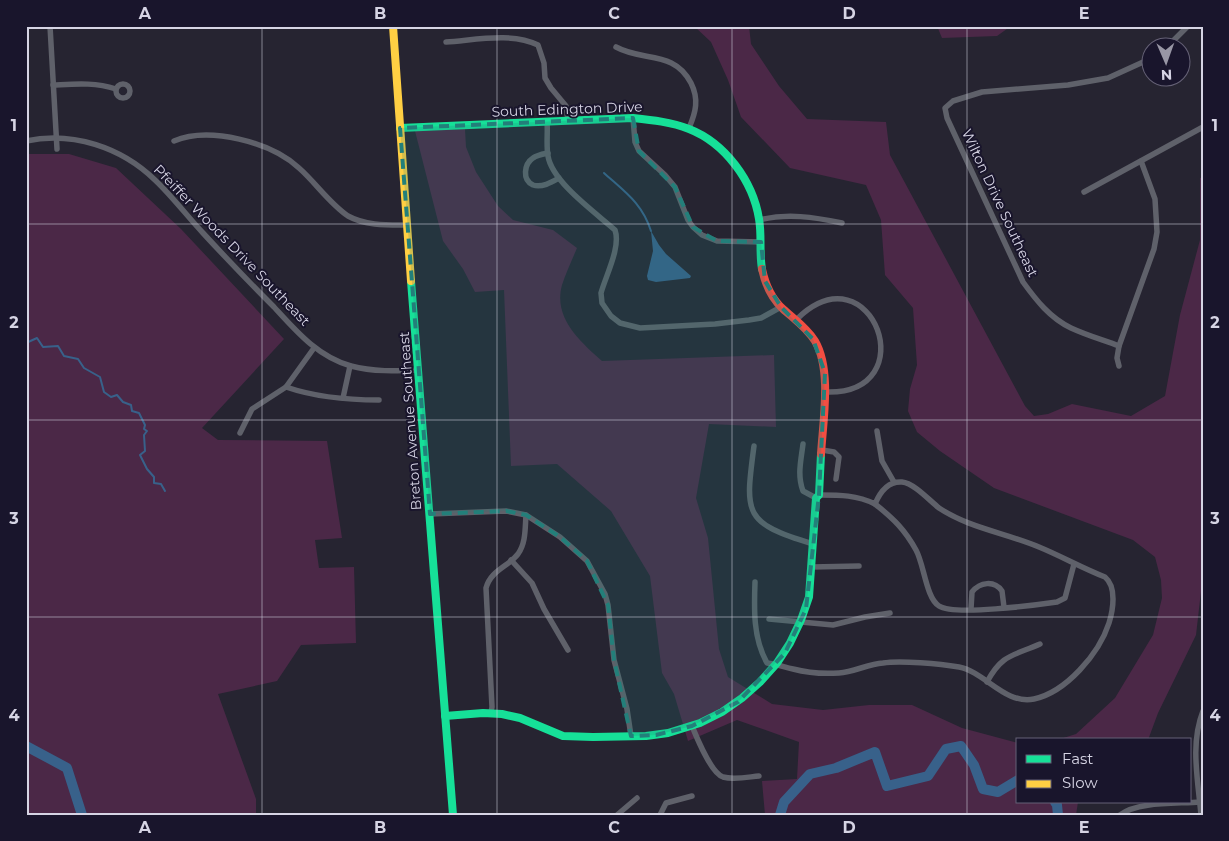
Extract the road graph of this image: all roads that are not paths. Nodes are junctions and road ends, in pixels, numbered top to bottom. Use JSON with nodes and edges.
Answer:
{"nodes":[{"id":1,"x":50,"y":26,"type":"edge"},
{"id":2,"x":394,"y":26,"type":"edge"},
{"id":3,"x":1188,"y":26,"type":"edge"},
{"id":4,"x":1176,"y":38,"type":"edge"},
{"id":5,"x":446,"y":42,"type":"dead end"},
{"id":6,"x":616,"y":47,"type":"dead end"},
{"id":7,"x":1142,"y":63,"type":"edge"},
{"id":8,"x":53,"y":85,"type":"junction"},
{"id":9,"x":116,"y":89,"type":"dead end"},
{"id":10,"x":633,"y":118,"type":"junction"},
{"id":11,"x":568,"y":120,"type":"junction"},
{"id":12,"x":547,"y":122,"type":"junction"},
{"id":13,"x":1203,"y":126,"type":"edge"},
{"id":14,"x":400,"y":128,"type":"junction"},
{"id":15,"x":689,"y":128,"type":"junction"},
{"id":16,"x":57,"y":137,"type":"junction"},
{"id":17,"x":26,"y":141,"type":"edge"},
{"id":18,"x":174,"y":141,"type":"dead end"},
{"id":19,"x":56,"y":149,"type":"dead end"},
{"id":20,"x":548,"y":153,"type":"junction"},
{"id":21,"x":1141,"y":161,"type":"junction"},
{"id":22,"x":559,"y":178,"type":"junction"},
{"id":23,"x":1084,"y":192,"type":"dead end"},
{"id":24,"x":759,"y":220,"type":"junction"},
{"id":25,"x":842,"y":223,"type":"dead end"},
{"id":26,"x":408,"y":225,"type":"junction"},
{"id":27,"x":761,"y":242,"type":"junction"},
{"id":28,"x":781,"y":307,"type":"junction"},
{"id":29,"x":797,"y":319,"type":"junction"},
{"id":30,"x":1119,"y":346,"type":"junction"},
{"id":31,"x":314,"y":348,"type":"junction"},
{"id":32,"x":350,"y":366,"type":"junction"},
{"id":33,"x":1119,"y":366,"type":"dead end"},
{"id":34,"x":419,"y":370,"type":"junction"},
{"id":35,"x":286,"y":387,"type":"junction"},
{"id":36,"x":825,"y":392,"type":"junction"},
{"id":37,"x":342,"y":398,"type":"junction"},
{"id":38,"x":379,"y":400,"type":"dead end"},
{"id":39,"x":877,"y":431,"type":"dead end"},
{"id":40,"x":240,"y":433,"type":"dead end"},
{"id":41,"x":803,"y":444,"type":"dead end"},
{"id":42,"x":754,"y":446,"type":"dead end"},
{"id":43,"x":822,"y":450,"type":"junction"},
{"id":44,"x":836,"y":479,"type":"dead end"},
{"id":45,"x":894,"y":482,"type":"junction"},
{"id":46,"x":818,"y":496,"type":"junction"},
{"id":47,"x":876,"y":504,"type":"junction"},
{"id":48,"x":430,"y":514,"type":"junction"},
{"id":49,"x":526,"y":515,"type":"junction"},
{"id":50,"x":813,"y":544,"type":"junction"},
{"id":51,"x":511,"y":560,"type":"junction"},
{"id":52,"x":1074,"y":564,"type":"junction"},
{"id":53,"x":859,"y":566,"type":"dead end"},
{"id":54,"x":812,"y":567,"type":"junction"},
{"id":55,"x":755,"y":582,"type":"dead end"},
{"id":56,"x":1004,"y":607,"type":"junction"},
{"id":57,"x":971,"y":609,"type":"junction"},
{"id":58,"x":890,"y":613,"type":"dead end"},
{"id":59,"x":770,"y":619,"type":"dead end"},
{"id":60,"x":800,"y":621,"type":"junction"},
{"id":61,"x":1040,"y":644,"type":"dead end"},
{"id":62,"x":568,"y":650,"type":"dead end"},
{"id":63,"x":776,"y":664,"type":"junction"},
{"id":64,"x":988,"y":682,"type":"junction"},
{"id":65,"x":1203,"y":711,"type":"edge"},
{"id":66,"x":491,"y":712,"type":"junction"},
{"id":67,"x":445,"y":716,"type":"junction"},
{"id":68,"x":692,"y":726,"type":"junction"},
{"id":69,"x":631,"y":736,"type":"junction"},
{"id":70,"x":759,"y":776,"type":"dead end"},
{"id":71,"x":692,"y":796,"type":"dead end"},
{"id":72,"x":637,"y":798,"type":"dead end"},
{"id":73,"x":1200,"y":802,"type":"junction"},
{"id":74,"x":1192,"y":803,"type":"edge"},
{"id":75,"x":1175,"y":804,"type":"edge"},
{"id":76,"x":1202,"y":814,"type":"edge"},
{"id":77,"x":453,"y":815,"type":"edge"},
{"id":78,"x":617,"y":815,"type":"edge"},
{"id":79,"x":660,"y":815,"type":"edge"},
{"id":80,"x":1120,"y":815,"type":"edge"}],
"edges":[{"from":1,"to":8,"type":"street"},
{"from":2,"to":14,"type":"street","name":"Breton Avenue Southeast"},
{"from":3,"to":4,"type":"street"},
{"from":5,"to":11,"type":"street"},
{"from":6,"to":15,"type":"street"},
{"from":7,"to":30,"type":"street","name":"Wilton Drive Southeast"},
{"from":8,"to":9,"type":"street"},
{"from":8,"to":16,"type":"street"},
{"from":10,"to":11,"type":"street","name":"South Edington Drive"},
{"from":10,"to":15,"type":"street","name":"South Edington Drive"},
{"from":10,"to":27,"type":"street"},
{"from":11,"to":12,"type":"street","name":"South Edington Drive"},
{"from":12,"to":14,"type":"street","name":"South Edington Drive"},
{"from":12,"to":20,"type":"street"},
{"from":13,"to":21,"type":"street"},
{"from":14,"to":26,"type":"street","name":"Breton Avenue Southeast"},
{"from":15,"to":24,"type":"street","name":"South Edington Drive"},
{"from":16,"to":17,"type":"street","name":"Pfeiffer Woods Drive Southeast"},
{"from":16,"to":19,"type":"street"},
{"from":16,"to":31,"type":"street","name":"Pfeiffer Woods Drive Southeast"},
{"from":18,"to":26,"type":"street"},
{"from":20,"to":22,"type":"street"},
{"from":20,"to":22,"type":"street"},
{"from":21,"to":23,"type":"street"},
{"from":21,"to":30,"type":"street"},
{"from":22,"to":28,"type":"street"},
{"from":24,"to":25,"type":"street"},
{"from":24,"to":27,"type":"street","name":"South Edington Drive"},
{"from":26,"to":34,"type":"street","name":"Breton Avenue Southeast"},
{"from":27,"to":28,"type":"street","name":"South Edington Drive"},
{"from":28,"to":29,"type":"street","name":"South Edington Drive"},
{"from":29,"to":36,"type":"street","name":"South Edington Drive"},
{"from":29,"to":36,"type":"street"},
{"from":30,"to":33,"type":"street"},
{"from":31,"to":32,"type":"street","name":"Pfeiffer Woods Drive Southeast"},
{"from":31,"to":35,"type":"street"},
{"from":32,"to":34,"type":"street","name":"Pfeiffer Woods Drive Southeast"},
{"from":32,"to":37,"type":"street"},
{"from":34,"to":48,"type":"street","name":"Breton Avenue Southeast"},
{"from":35,"to":37,"type":"street"},
{"from":35,"to":40,"type":"street"},
{"from":36,"to":43,"type":"street","name":"South Edington Drive"},
{"from":37,"to":38,"type":"street"},
{"from":39,"to":45,"type":"street"},
{"from":41,"to":46,"type":"street"},
{"from":42,"to":50,"type":"street"},
{"from":43,"to":44,"type":"street"},
{"from":43,"to":46,"type":"street","name":"South Edington Drive"},
{"from":45,"to":47,"type":"street"},
{"from":45,"to":52,"type":"street"},
{"from":46,"to":47,"type":"street"},
{"from":46,"to":50,"type":"street","name":"South Edington Drive"},
{"from":47,"to":57,"type":"street"},
{"from":48,"to":49,"type":"street"},
{"from":48,"to":67,"type":"street","name":"Breton Avenue Southeast"},
{"from":49,"to":51,"type":"street"},
{"from":49,"to":69,"type":"street"},
{"from":50,"to":54,"type":"street","name":"South Edington Drive"},
{"from":51,"to":62,"type":"street"},
{"from":51,"to":66,"type":"street"},
{"from":52,"to":56,"type":"street"},
{"from":52,"to":64,"type":"street"},
{"from":53,"to":54,"type":"street"},
{"from":54,"to":60,"type":"street","name":"South Edington Drive"},
{"from":55,"to":63,"type":"street"},
{"from":56,"to":57,"type":"street"},
{"from":56,"to":57,"type":"street"},
{"from":58,"to":60,"type":"street"},
{"from":59,"to":60,"type":"street"},
{"from":60,"to":63,"type":"street","name":"South Edington Drive"},
{"from":61,"to":64,"type":"street"},
{"from":63,"to":64,"type":"street"},
{"from":63,"to":68,"type":"street","name":"South Edington Drive"},
{"from":65,"to":73,"type":"street"},
{"from":66,"to":67,"type":"street","name":"South Edington Drive"},
{"from":66,"to":69,"type":"street","name":"South Edington Drive"},
{"from":67,"to":77,"type":"street","name":"Breton Avenue Southeast"},
{"from":68,"to":69,"type":"street","name":"South Edington Drive"},
{"from":68,"to":70,"type":"street"},
{"from":71,"to":79,"type":"street"},
{"from":72,"to":78,"type":"street"},
{"from":73,"to":74,"type":"street"},
{"from":73,"to":76,"type":"street"},
{"from":75,"to":80,"type":"street"}]}
